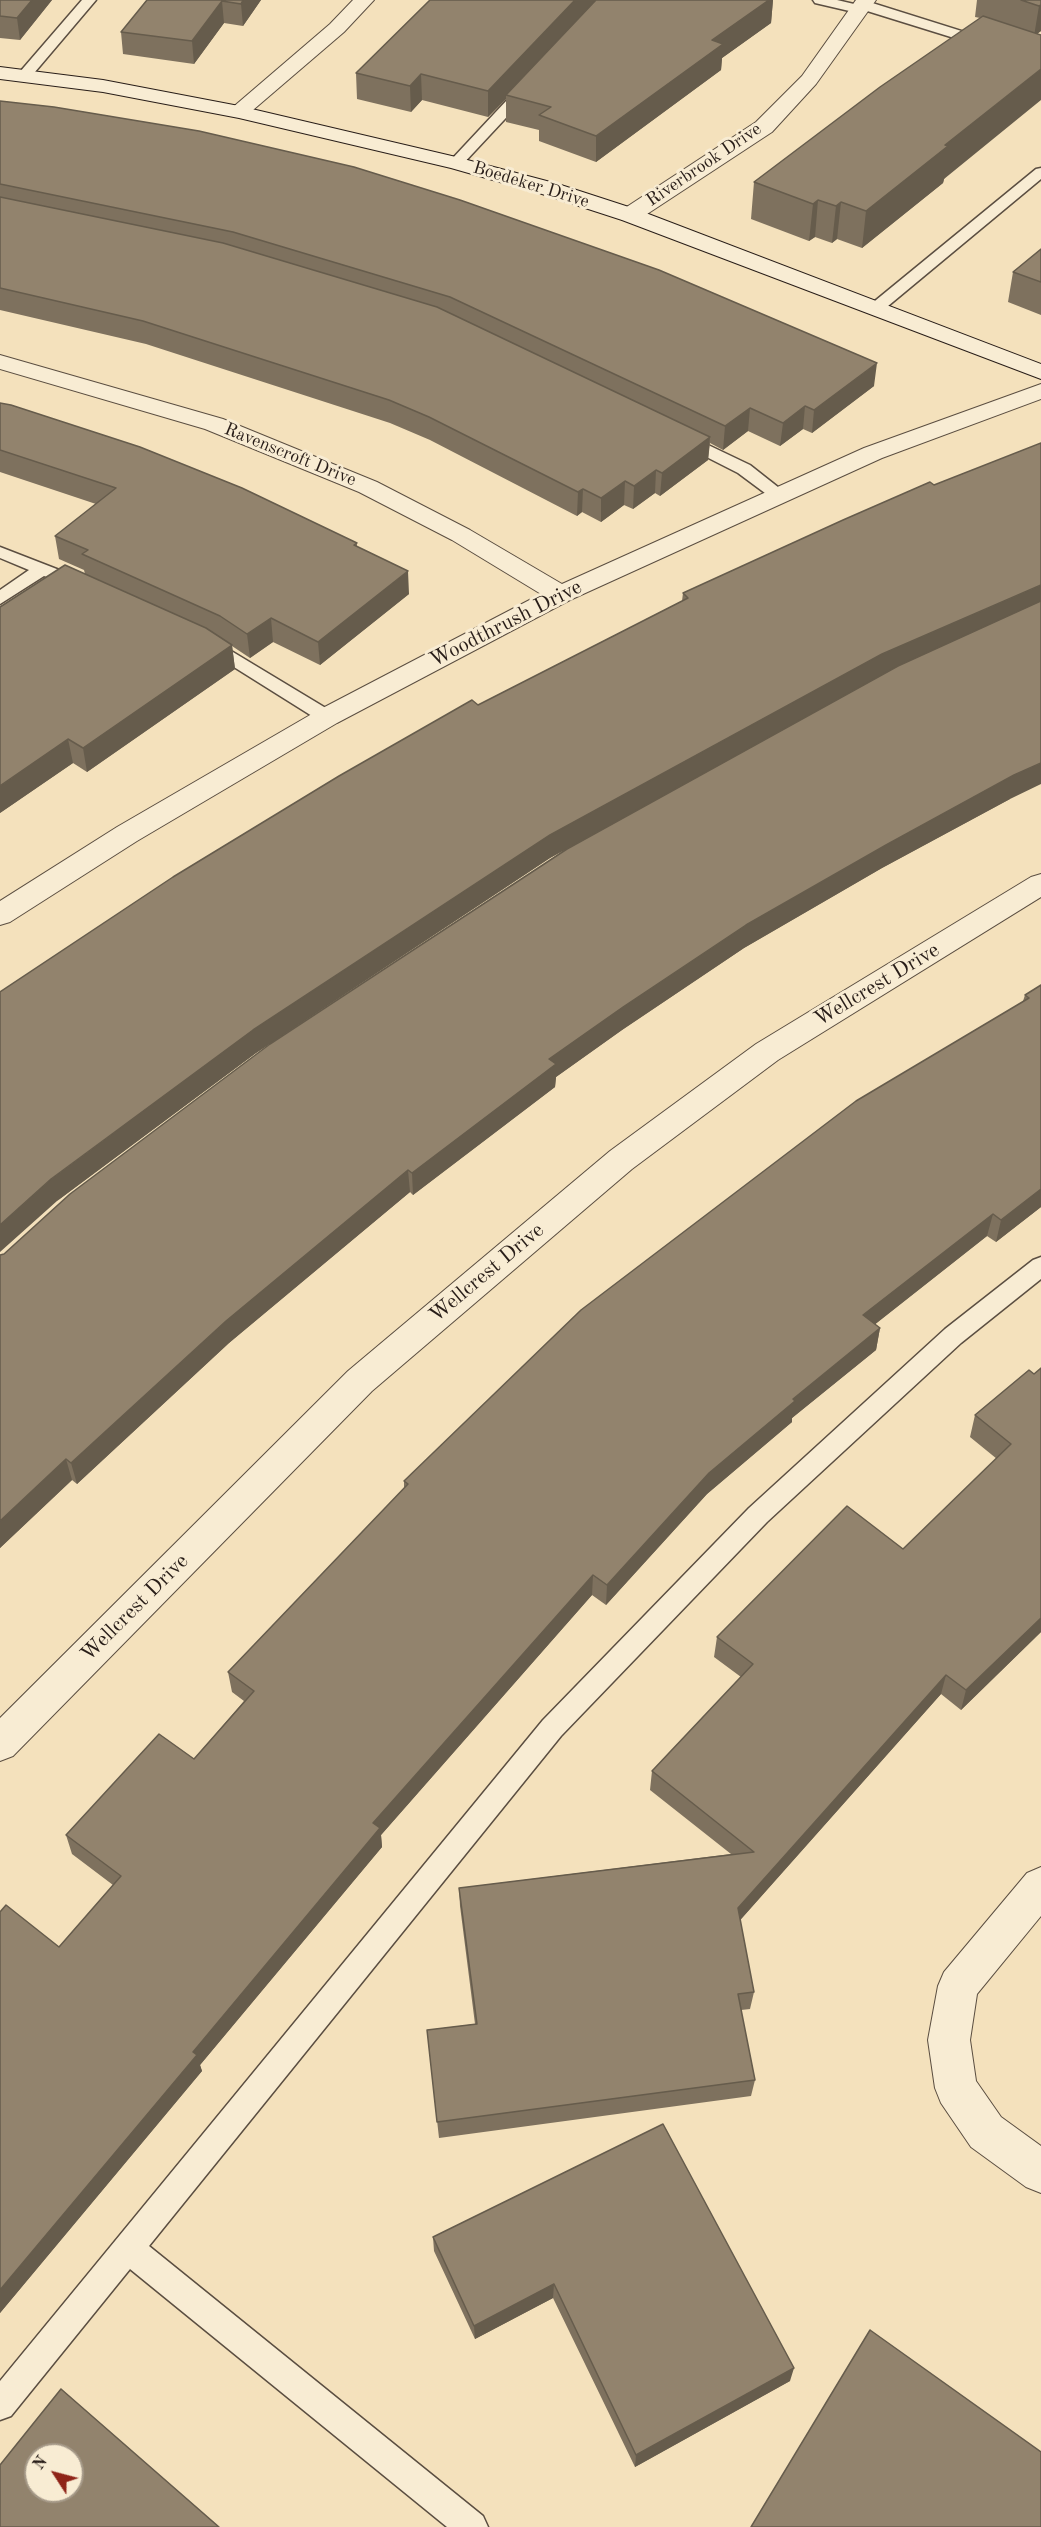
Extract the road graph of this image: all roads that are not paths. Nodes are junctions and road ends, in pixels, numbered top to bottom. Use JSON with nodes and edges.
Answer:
{"nodes":[{"id":1,"x":89,"y":0,"type":"edge"},
{"id":2,"x":364,"y":0,"type":"edge"},
{"id":3,"x":820,"y":0,"type":"edge"},
{"id":4,"x":862,"y":4,"type":"edge"},
{"id":5,"x":1041,"y":61,"type":"edge"},
{"id":6,"x":541,"y":72,"type":"edge"},
{"id":7,"x":0,"y":73,"type":"edge"},
{"id":8,"x":24,"y":76,"type":"junction"},
{"id":9,"x":239,"y":112,"type":"junction"},
{"id":10,"x":456,"y":163,"type":"junction"},
{"id":11,"x":1041,"y":172,"type":"edge"},
{"id":12,"x":630,"y":215,"type":"junction"},
{"id":13,"x":876,"y":308,"type":"junction"},
{"id":14,"x":0,"y":362,"type":"edge"},
{"id":15,"x":1041,"y":372,"type":"edge"},
{"id":16,"x":1041,"y":391,"type":"edge"},
{"id":17,"x":671,"y":432,"type":"edge"},
{"id":18,"x":779,"y":495,"type":"junction"},
{"id":19,"x":0,"y":552,"type":"edge"},
{"id":20,"x":42,"y":569,"type":"junction"},
{"id":21,"x":98,"y":591,"type":"edge"},
{"id":22,"x":561,"y":594,"type":"junction"},
{"id":23,"x":0,"y":598,"type":"edge"},
{"id":24,"x":194,"y":636,"type":"edge"},
{"id":25,"x":327,"y":717,"type":"junction"},
{"id":26,"x":1041,"y":884,"type":"edge"},
{"id":27,"x":0,"y":915,"type":"edge"},
{"id":28,"x":1041,"y":1266,"type":"edge"},
{"id":29,"x":0,"y":1744,"type":"edge"},
{"id":30,"x":1041,"y":1886,"type":"edge"},
{"id":31,"x":1041,"y":2172,"type":"edge"},
{"id":32,"x":128,"y":2248,"type":"junction"},
{"id":33,"x":0,"y":2404,"type":"edge"},
{"id":34,"x":472,"y":2527,"type":"edge"}],
"edges":[{"from":1,"to":8,"type":"lane"},
{"from":2,"to":9,"type":"street"},
{"from":3,"to":4,"type":"lane"},
{"from":4,"to":5,"type":"lane"},
{"from":4,"to":12,"type":"street","name":"Riverbrook Drive"},
{"from":6,"to":10,"type":"lane"},
{"from":7,"to":8,"type":"street","name":"Boedeker Drive"},
{"from":8,"to":9,"type":"street","name":"Boedeker Drive"},
{"from":9,"to":10,"type":"street","name":"Boedeker Drive"},
{"from":10,"to":12,"type":"street","name":"Boedeker Drive"},
{"from":11,"to":13,"type":"lane"},
{"from":12,"to":13,"type":"street","name":"Boedeker Drive"},
{"from":13,"to":15,"type":"street","name":"Boedeker Drive"},
{"from":14,"to":22,"type":"street","name":"Ravenscroft Drive"},
{"from":16,"to":18,"type":"street","name":"Woodthrush Drive"},
{"from":17,"to":18,"type":"lane"},
{"from":18,"to":22,"type":"street","name":"Woodthrush Drive"},
{"from":19,"to":20,"type":"lane"},
{"from":20,"to":21,"type":"lane"},
{"from":20,"to":23,"type":"lane"},
{"from":22,"to":25,"type":"street","name":"Woodthrush Drive"},
{"from":24,"to":25,"type":"lane"},
{"from":25,"to":27,"type":"street","name":"Woodthrush Drive"},
{"from":26,"to":29,"type":"street","name":"Wellcrest Drive"},
{"from":28,"to":32,"type":"lane"},
{"from":30,"to":31,"type":"street"},
{"from":32,"to":33,"type":"lane"},
{"from":32,"to":34,"type":"lane"}]}
